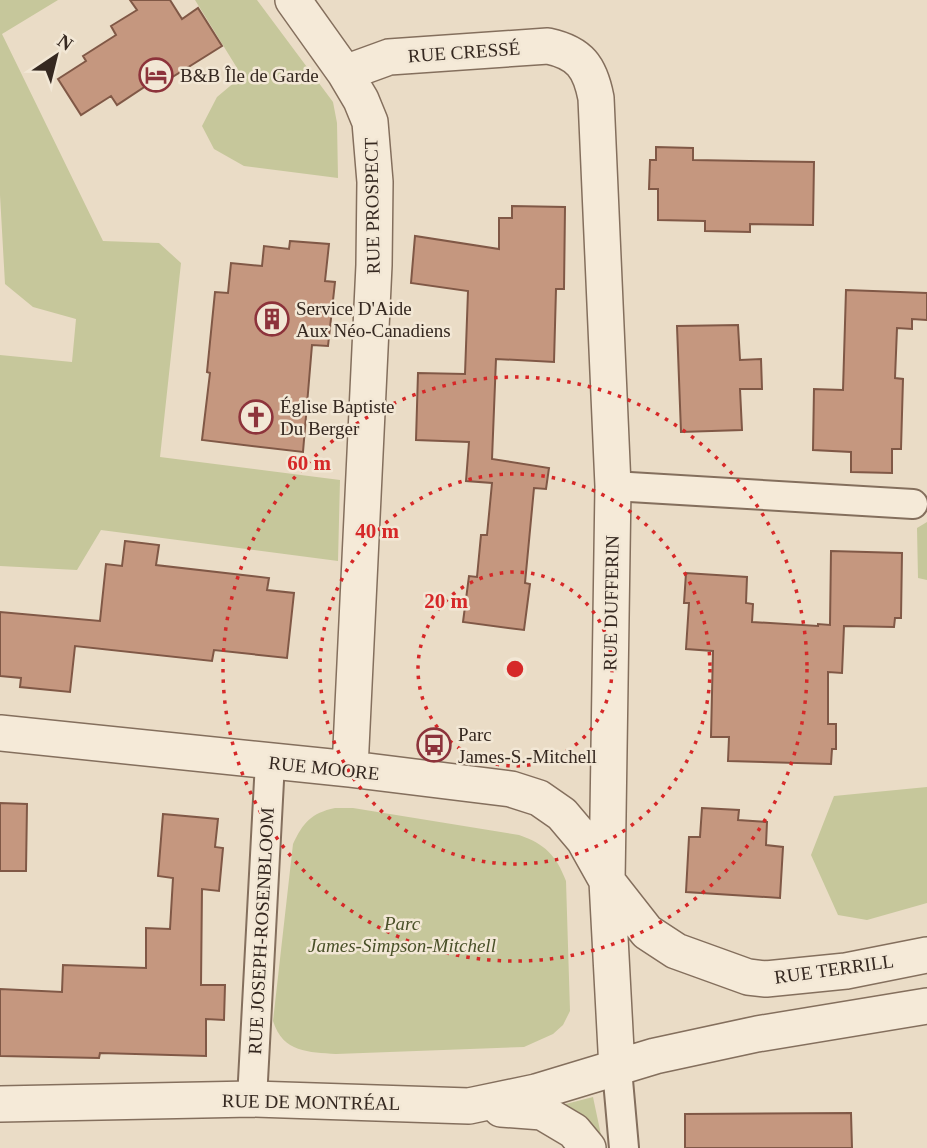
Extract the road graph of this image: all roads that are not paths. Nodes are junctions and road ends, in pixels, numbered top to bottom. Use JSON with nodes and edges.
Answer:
{"nodes":[{"id":1,"x":293,"y":0,"type":"edge"},
{"id":2,"x":582,"y":62,"type":"joint"},
{"id":3,"x":345,"y":74,"type":"junction"},
{"id":4,"x":613,"y":486,"type":"junction"},
{"id":5,"x":913,"y":504,"type":"dead end"},
{"id":6,"x":0,"y":733,"type":"edge"},
{"id":7,"x":270,"y":762,"type":"junction"},
{"id":8,"x":350,"y":769,"type":"junction"},
{"id":9,"x":607,"y":881,"type":"junction"},
{"id":10,"x":927,"y":955,"type":"edge"},
{"id":11,"x":927,"y":1006,"type":"edge"},
{"id":12,"x":617,"y":1069,"type":"junction"},
{"id":13,"x":252,"y":1100,"type":"junction"},
{"id":14,"x":0,"y":1104,"type":"edge"},
{"id":15,"x":469,"y":1106,"type":"junction"},
{"id":16,"x":588,"y":1148,"type":"edge"},
{"id":17,"x":624,"y":1148,"type":"edge"}],
"edges":[{"from":1,"to":3,"type":"street","name":"RUE PROSPECT"},
{"from":2,"to":3,"type":"street","name":"RUE CRESSÉ"},
{"from":2,"to":4,"type":"street","name":"RUE DUFFERIN"},
{"from":3,"to":8,"type":"street","name":"RUE PROSPECT"},
{"from":4,"to":5,"type":"street"},
{"from":4,"to":9,"type":"street","name":"RUE DUFFERIN"},
{"from":6,"to":7,"type":"street","name":"RUE MOORE"},
{"from":7,"to":8,"type":"street","name":"RUE MOORE"},
{"from":7,"to":13,"type":"street","name":"RUE JOSEPH-ROSENBLOOM"},
{"from":8,"to":9,"type":"street","name":"RUE MOORE"},
{"from":9,"to":10,"type":"street","name":"RUE TERRILL"},
{"from":9,"to":12,"type":"street","name":"RUE DUFFERIN"},
{"from":11,"to":12,"type":"street"},
{"from":12,"to":15,"type":"street","name":"RUE DE MONTRÉAL"},
{"from":12,"to":17,"type":"street","name":"RUE DUFFERIN"},
{"from":13,"to":14,"type":"street","name":"RUE DE MONTRÉAL"},
{"from":13,"to":15,"type":"street","name":"RUE DE MONTRÉAL"},
{"from":15,"to":16,"type":"street"}]}
